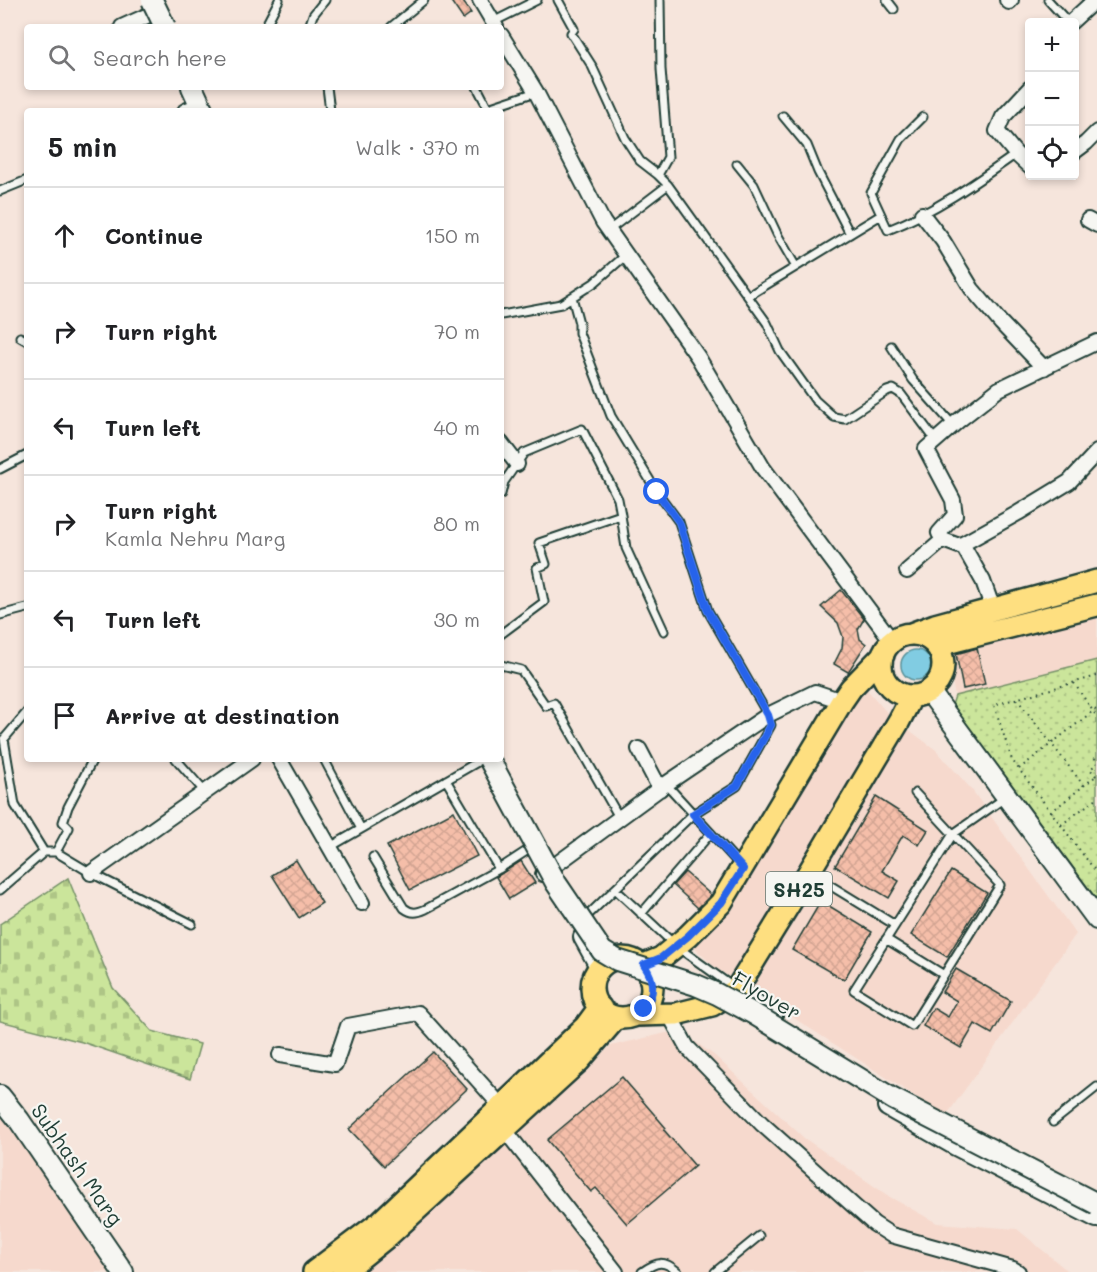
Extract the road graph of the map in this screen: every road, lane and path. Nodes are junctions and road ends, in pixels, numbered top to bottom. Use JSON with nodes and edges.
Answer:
{"nodes":[{"id":1,"x":279,"y":0,"type":"edge"},
{"id":2,"x":325,"y":0,"type":"edge"},
{"id":3,"x":424,"y":0,"type":"edge"},
{"id":4,"x":480,"y":0,"type":"edge"},
{"id":5,"x":537,"y":0,"type":"edge"},
{"id":6,"x":558,"y":0,"type":"edge"},
{"id":7,"x":660,"y":0,"type":"edge"},
{"id":8,"x":887,"y":0,"type":"edge"},
{"id":9,"x":1007,"y":0,"type":"edge"},
{"id":10,"x":1011,"y":0,"type":"edge"},
{"id":11,"x":1048,"y":0,"type":"edge"},
{"id":12,"x":1095,"y":0,"type":"edge"},
{"id":13,"x":894,"y":9,"type":"dead end"},
{"id":14,"x":158,"y":14,"type":"edge"},
{"id":15,"x":1066,"y":18,"type":"edge"},
{"id":16,"x":1075,"y":18,"type":"edge"},
{"id":17,"x":130,"y":24,"type":"edge"},
{"id":18,"x":267,"y":24,"type":"edge"},
{"id":19,"x":310,"y":24,"type":"edge"},
{"id":20,"x":395,"y":24,"type":"edge"},
{"id":21,"x":495,"y":24,"type":"edge"},
{"id":22,"x":504,"y":40,"type":"edge"},
{"id":23,"x":184,"y":90,"type":"edge"},
{"id":24,"x":192,"y":90,"type":"edge"},
{"id":25,"x":202,"y":90,"type":"edge"},
{"id":26,"x":327,"y":90,"type":"edge"},
{"id":27,"x":478,"y":90,"type":"edge"},
{"id":28,"x":536,"y":92,"type":"junction"},
{"id":29,"x":1025,"y":92,"type":"edge"},
{"id":30,"x":193,"y":108,"type":"edge"},
{"id":31,"x":194,"y":108,"type":"edge"},
{"id":32,"x":211,"y":108,"type":"edge"},
{"id":33,"x":330,"y":108,"type":"edge"},
{"id":34,"x":484,"y":108,"type":"edge"},
{"id":35,"x":491,"y":108,"type":"edge"},
{"id":36,"x":783,"y":116,"type":"dead end"},
{"id":37,"x":923,"y":117,"type":"dead end"},
{"id":38,"x":1097,"y":132,"type":"edge"},
{"id":39,"x":1079,"y":148,"type":"edge"},
{"id":40,"x":1016,"y":154,"type":"junction"},
{"id":41,"x":1025,"y":163,"type":"edge"},
{"id":42,"x":737,"y":164,"type":"dead end"},
{"id":43,"x":658,"y":175,"type":"junction"},
{"id":44,"x":24,"y":181,"type":"edge"},
{"id":45,"x":668,"y":185,"type":"junction"},
{"id":46,"x":0,"y":191,"type":"edge"},
{"id":47,"x":922,"y":214,"type":"junction"},
{"id":48,"x":881,"y":215,"type":"junction"},
{"id":49,"x":609,"y":230,"type":"junction"},
{"id":50,"x":850,"y":234,"type":"junction"},
{"id":51,"x":626,"y":255,"type":"junction"},
{"id":52,"x":796,"y":267,"type":"junction"},
{"id":53,"x":748,"y":296,"type":"junction"},
{"id":54,"x":572,"y":297,"type":"junction"},
{"id":55,"x":504,"y":314,"type":"edge"},
{"id":56,"x":1097,"y":342,"type":"edge"},
{"id":57,"x":891,"y":346,"type":"dead end"},
{"id":58,"x":1044,"y":368,"type":"junction"},
{"id":59,"x":953,"y":425,"type":"junction"},
{"id":60,"x":936,"y":441,"type":"junction"},
{"id":61,"x":504,"y":447,"type":"edge"},
{"id":62,"x":1097,"y":452,"type":"edge"},
{"id":63,"x":24,"y":457,"type":"edge"},
{"id":64,"x":517,"y":464,"type":"junction"},
{"id":65,"x":0,"y":469,"type":"edge"},
{"id":66,"x":504,"y":482,"type":"edge"},
{"id":67,"x":621,"y":515,"type":"junction"},
{"id":68,"x":943,"y":540,"type":"junction"},
{"id":69,"x":963,"y":544,"type":"junction"},
{"id":70,"x":907,"y":571,"type":"dead end"},
{"id":71,"x":1097,"y":581,"type":"edge"},
{"id":72,"x":1097,"y":605,"type":"edge"},
{"id":73,"x":24,"y":609,"type":"edge"},
{"id":74,"x":993,"y":609,"type":"junction"},
{"id":75,"x":0,"y":615,"type":"edge"},
{"id":76,"x":664,"y":631,"type":"dead end"},
{"id":77,"x":504,"y":632,"type":"edge"},
{"id":78,"x":895,"y":643,"type":"junction"},
{"id":79,"x":940,"y":652,"type":"junction"},
{"id":80,"x":504,"y":666,"type":"edge"},
{"id":81,"x":1097,"y":676,"type":"edge"},
{"id":82,"x":1074,"y":683,"type":"junction"},
{"id":83,"x":920,"y":694,"type":"junction"},
{"id":84,"x":1017,"y":699,"type":"junction"},
{"id":85,"x":842,"y":701,"type":"junction"},
{"id":86,"x":1097,"y":708,"type":"edge"},
{"id":87,"x":1093,"y":711,"type":"junction"},
{"id":88,"x":768,"y":715,"type":"junction"},
{"id":89,"x":24,"y":716,"type":"edge"},
{"id":90,"x":1097,"y":717,"type":"edge"},
{"id":91,"x":1052,"y":743,"type":"junction"},
{"id":92,"x":639,"y":750,"type":"dead end"},
{"id":93,"x":1097,"y":757,"type":"edge"},
{"id":94,"x":91,"y":762,"type":"edge"},
{"id":95,"x":179,"y":762,"type":"edge"},
{"id":96,"x":248,"y":762,"type":"edge"},
{"id":97,"x":281,"y":762,"type":"edge"},
{"id":98,"x":326,"y":762,"type":"edge"},
{"id":99,"x":480,"y":762,"type":"edge"},
{"id":100,"x":487,"y":762,"type":"edge"},
{"id":101,"x":488,"y":762,"type":"edge"},
{"id":102,"x":488,"y":762,"type":"edge"},
{"id":103,"x":1019,"y":769,"type":"junction"},
{"id":104,"x":1097,"y":776,"type":"edge"},
{"id":105,"x":446,"y":780,"type":"junction"},
{"id":106,"x":663,"y":786,"type":"junction"},
{"id":107,"x":1084,"y":786,"type":"junction"},
{"id":108,"x":204,"y":791,"type":"junction"},
{"id":109,"x":915,"y":793,"type":"dead end"},
{"id":110,"x":1006,"y":797,"type":"junction"},
{"id":111,"x":1096,"y":799,"type":"edge"},
{"id":112,"x":1097,"y":803,"type":"edge"},
{"id":113,"x":1051,"y":812,"type":"junction"},
{"id":114,"x":693,"y":814,"type":"junction"},
{"id":115,"x":620,"y":819,"type":"junction"},
{"id":116,"x":1061,"y":825,"type":"junction"},
{"id":117,"x":360,"y":829,"type":"junction"},
{"id":118,"x":711,"y":834,"type":"junction"},
{"id":119,"x":952,"y":834,"type":"junction"},
{"id":120,"x":330,"y":847,"type":"junction"},
{"id":121,"x":528,"y":850,"type":"junction"},
{"id":122,"x":44,"y":852,"type":"junction"},
{"id":123,"x":56,"y":852,"type":"junction"},
{"id":124,"x":373,"y":857,"type":"dead end"},
{"id":125,"x":499,"y":869,"type":"junction"},
{"id":126,"x":743,"y":869,"type":"junction"},
{"id":127,"x":548,"y":870,"type":"junction"},
{"id":128,"x":809,"y":872,"type":"junction"},
{"id":129,"x":91,"y":873,"type":"junction"},
{"id":130,"x":1097,"y":873,"type":"edge"},
{"id":131,"x":1,"y":887,"type":"edge"},
{"id":132,"x":615,"y":890,"type":"junction"},
{"id":133,"x":362,"y":903,"type":"dead end"},
{"id":134,"x":641,"y":914,"type":"junction"},
{"id":135,"x":586,"y":917,"type":"junction"},
{"id":136,"x":1097,"y":919,"type":"edge"},
{"id":137,"x":192,"y":924,"type":"dead end"},
{"id":138,"x":895,"y":925,"type":"junction"},
{"id":139,"x":886,"y":939,"type":"junction"},
{"id":140,"x":676,"y":946,"type":"junction"},
{"id":141,"x":622,"y":957,"type":"junction"},
{"id":142,"x":644,"y":965,"type":"junction"},
{"id":143,"x":600,"y":966,"type":"junction"},
{"id":144,"x":944,"y":975,"type":"junction"},
{"id":145,"x":736,"y":990,"type":"junction"},
{"id":146,"x":618,"y":1013,"type":"junction"},
{"id":147,"x":669,"y":1014,"type":"junction"},
{"id":148,"x":280,"y":1055,"type":"dead end"},
{"id":149,"x":1097,"y":1087,"type":"edge"},
{"id":150,"x":0,"y":1096,"type":"edge"},
{"id":151,"x":502,"y":1107,"type":"junction"},
{"id":152,"x":1053,"y":1122,"type":"dead end"},
{"id":153,"x":504,"y":1129,"type":"junction"},
{"id":154,"x":424,"y":1191,"type":"junction"},
{"id":155,"x":1097,"y":1204,"type":"edge"},
{"id":156,"x":1097,"y":1217,"type":"edge"},
{"id":157,"x":759,"y":1236,"type":"dead end"},
{"id":158,"x":122,"y":1268,"type":"edge"},
{"id":159,"x":314,"y":1272,"type":"edge"},
{"id":160,"x":343,"y":1272,"type":"edge"},
{"id":161,"x":616,"y":1272,"type":"edge"},
{"id":162,"x":642,"y":1272,"type":"edge"},
{"id":163,"x":678,"y":1272,"type":"edge"},
{"id":164,"x":715,"y":1272,"type":"edge"},
{"id":165,"x":1018,"y":1272,"type":"edge"}],
"edges":[{"from":1,"to":18,"type":"lane"},
{"from":2,"to":19,"type":"lane"},
{"from":3,"to":20,"type":"lane"},
{"from":4,"to":21,"type":"street"},
{"from":5,"to":21,"type":"lane"},
{"from":6,"to":43,"type":"lane"},
{"from":7,"to":43,"type":"lane"},
{"from":8,"to":13,"type":"lane"},
{"from":9,"to":10,"type":"street"},
{"from":11,"to":15,"type":"lane"},
{"from":12,"to":16,"type":"street"},
{"from":14,"to":17,"type":"street"},
{"from":22,"to":28,"type":"street"},
{"from":23,"to":30,"type":"main road"},
{"from":24,"to":31,"type":"main road"},
{"from":25,"to":32,"type":"main road"},
{"from":26,"to":33,"type":"lane"},
{"from":27,"to":34,"type":"lane"},
{"from":28,"to":35,"type":"lane"},
{"from":28,"to":49,"type":"street"},
{"from":29,"to":40,"type":"street"},
{"from":36,"to":50,"type":"lane"},
{"from":37,"to":48,"type":"lane"},
{"from":38,"to":39,"type":"street"},
{"from":40,"to":41,"type":"street"},
{"from":40,"to":47,"type":"lane"},
{"from":42,"to":52,"type":"lane"},
{"from":43,"to":45,"type":"lane"},
{"from":44,"to":46,"type":"lane"},
{"from":45,"to":49,"type":"lane"},
{"from":45,"to":53,"type":"lane"},
{"from":47,"to":48,"type":"lane"},
{"from":47,"to":58,"type":"street"},
{"from":48,"to":50,"type":"lane"},
{"from":49,"to":51,"type":"street"},
{"from":50,"to":52,"type":"lane"},
{"from":51,"to":54,"type":"lane"},
{"from":51,"to":78,"type":"street"},
{"from":52,"to":53,"type":"lane"},
{"from":53,"to":60,"type":"lane"},
{"from":54,"to":55,"type":"lane"},
{"from":54,"to":88,"type":"lane"},
{"from":56,"to":58,"type":"street"},
{"from":57,"to":59,"type":"lane"},
{"from":58,"to":59,"type":"street"},
{"from":59,"to":60,"type":"street"},
{"from":60,"to":68,"type":"street"},
{"from":61,"to":64,"type":"street"},
{"from":62,"to":69,"type":"street"},
{"from":63,"to":65,"type":"lane"},
{"from":64,"to":66,"type":"lane"},
{"from":64,"to":67,"type":"lane"},
{"from":67,"to":76,"type":"lane"},
{"from":67,"to":77,"type":"lane"},
{"from":68,"to":69,"type":"street"},
{"from":68,"to":70,"type":"street"},
{"from":69,"to":74,"type":"street"},
{"from":71,"to":74,"type":"main road","number":"SH25"},
{"from":72,"to":79,"type":"main road"},
{"from":73,"to":75,"type":"lane"},
{"from":74,"to":78,"type":"main road","number":"SH25"},
{"from":78,"to":79,"type":"main road"},
{"from":78,"to":83,"type":"main road"},
{"from":78,"to":85,"type":"main road","number":"SH25"},
{"from":79,"to":83,"type":"main road","number":"SH25"},
{"from":80,"to":115,"type":"lane"},
{"from":81,"to":82,"type":"path"},
{"from":82,"to":84,"type":"path"},
{"from":82,"to":87,"type":"path"},
{"from":83,"to":110,"type":"main road"},
{"from":83,"to":128,"type":"main road","number":"SH25"},
{"from":84,"to":91,"type":"path"},
{"from":84,"to":103,"type":"path"},
{"from":85,"to":88,"type":"street"},
{"from":85,"to":126,"type":"main road","number":"SH25"},
{"from":86,"to":87,"type":"path"},
{"from":87,"to":90,"type":"path"},
{"from":87,"to":91,"type":"path"},
{"from":88,"to":106,"type":"street"},
{"from":88,"to":114,"type":"lane"},
{"from":89,"to":122,"type":"lane"},
{"from":91,"to":103,"type":"path"},
{"from":91,"to":107,"type":"path"},
{"from":92,"to":106,"type":"street"},
{"from":93,"to":104,"type":"path"},
{"from":94,"to":123,"type":"lane"},
{"from":95,"to":108,"type":"lane"},
{"from":96,"to":108,"type":"street"},
{"from":97,"to":120,"type":"street"},
{"from":98,"to":117,"type":"lane"},
{"from":99,"to":105,"type":"lane"},
{"from":100,"to":121,"type":"main road"},
{"from":101,"to":127,"type":"main road"},
{"from":102,"to":155,"type":"main road","name":"Flyover","bridge":true},
{"from":103,"to":113,"type":"path"},
{"from":104,"to":107,"type":"path"},
{"from":105,"to":117,"type":"lane"},
{"from":105,"to":125,"type":"lane"},
{"from":106,"to":114,"type":"lane"},
{"from":106,"to":115,"type":"street"},
{"from":107,"to":113,"type":"path"},
{"from":108,"to":129,"type":"street"},
{"from":109,"to":119,"type":"lane"},
{"from":110,"to":119,"type":"lane"},
{"from":110,"to":136,"type":"main road"},
{"from":111,"to":112,"type":"path"},
{"from":111,"to":116,"type":"path"},
{"from":113,"to":116,"type":"path"},
{"from":114,"to":118,"type":"lane"},
{"from":114,"to":132,"type":"lane"},
{"from":115,"to":127,"type":"street"},
{"from":116,"to":130,"type":"path"},
{"from":117,"to":120,"type":"lane"},
{"from":118,"to":126,"type":"lane"},
{"from":118,"to":134,"type":"lane"},
{"from":119,"to":138,"type":"lane"},
{"from":119,"to":144,"type":"lane"},
{"from":120,"to":133,"type":"street"},
{"from":121,"to":125,"type":"lane"},
{"from":121,"to":127,"type":"main road"},
{"from":122,"to":123,"type":"lane"},
{"from":122,"to":131,"type":"lane"},
{"from":123,"to":129,"type":"lane"},
{"from":124,"to":125,"type":"lane"},
{"from":126,"to":140,"type":"main road","number":"SH25"},
{"from":127,"to":135,"type":"main road"},
{"from":127,"to":143,"type":"main road"},
{"from":128,"to":138,"type":"lane"},
{"from":128,"to":145,"type":"main road","number":"SH25"},
{"from":129,"to":137,"type":"lane"},
{"from":132,"to":134,"type":"lane"},
{"from":132,"to":135,"type":"lane"},
{"from":134,"to":140,"type":"lane"},
{"from":135,"to":141,"type":"main road"},
{"from":138,"to":139,"type":"lane"},
{"from":139,"to":144,"type":"lane"},
{"from":139,"to":144,"type":"lane"},
{"from":140,"to":142,"type":"main road","number":"SH25"},
{"from":140,"to":145,"type":"lane"},
{"from":141,"to":142,"type":"main road"},
{"from":141,"to":143,"type":"main road"},
{"from":142,"to":146,"type":"main road"},
{"from":143,"to":146,"type":"main road"},
{"from":145,"to":147,"type":"main road","number":"SH25"},
{"from":145,"to":156,"type":"main road"},
{"from":146,"to":147,"type":"main road","number":"SH25"},
{"from":146,"to":151,"type":"main road"},
{"from":146,"to":153,"type":"main road"},
{"from":147,"to":165,"type":"street"},
{"from":148,"to":151,"type":"street"},
{"from":149,"to":152,"type":"lane"},
{"from":150,"to":158,"type":"main road","name":"Subhash Marg"},
{"from":151,"to":154,"type":"main road"},
{"from":153,"to":154,"type":"main road"},
{"from":153,"to":161,"type":"street"},
{"from":154,"to":159,"type":"main road"},
{"from":154,"to":160,"type":"main road"},
{"from":157,"to":164,"type":"lane"},
{"from":162,"to":163,"type":"lane"}]}
